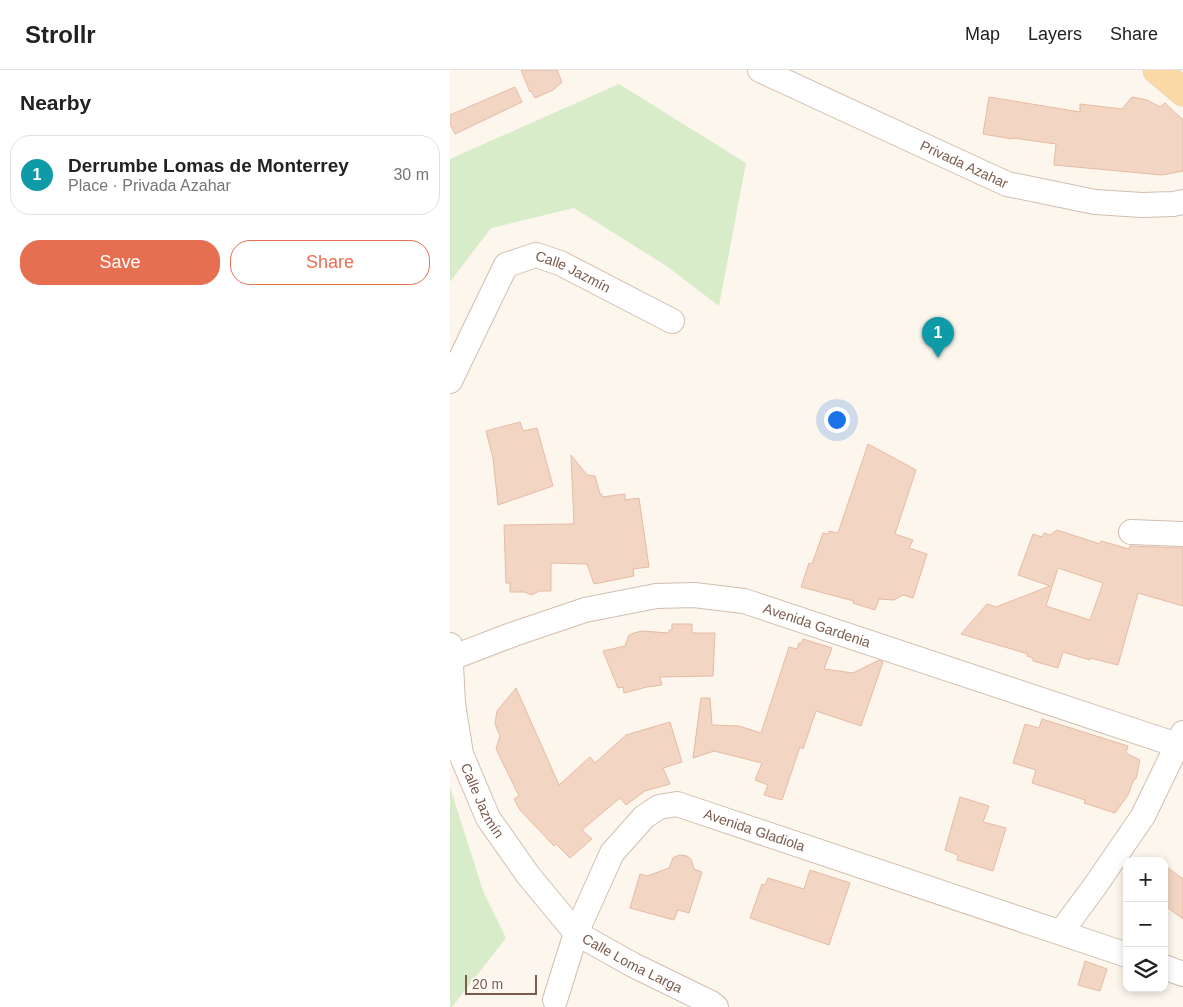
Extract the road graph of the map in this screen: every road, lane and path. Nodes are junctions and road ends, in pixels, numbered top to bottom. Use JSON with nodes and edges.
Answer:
{"nodes":[{"id":1,"x":760,"y":70,"type":"edge"},
{"id":2,"x":1157,"y":70,"type":"edge"},
{"id":3,"x":1183,"y":92,"type":"edge"},
{"id":4,"x":1183,"y":202,"type":"edge"},
{"id":5,"x":672,"y":322,"type":"dead end"},
{"id":6,"x":450,"y":381,"type":"edge"},
{"id":7,"x":1131,"y":532,"type":"dead end"},
{"id":8,"x":1183,"y":534,"type":"edge"},
{"id":9,"x":450,"y":652,"type":"edge"},
{"id":10,"x":1180,"y":739,"type":"edge"},
{"id":11,"x":576,"y":932,"type":"junction"},
{"id":12,"x":1061,"y":932,"type":"junction"},
{"id":13,"x":1123,"y":954,"type":"edge"},
{"id":14,"x":1168,"y":968,"type":"edge"},
{"id":15,"x":1183,"y":974,"type":"edge"},
{"id":16,"x":555,"y":1000,"type":"dead end"},
{"id":17,"x":716,"y":1007,"type":"edge"}],
"edges":[{"from":1,"to":4,"type":"street","name":"Privada Azahar"},
{"from":2,"to":3,"type":"main road"},
{"from":5,"to":6,"type":"street","name":"Calle Jazmín"},
{"from":7,"to":8,"type":"street"},
{"from":9,"to":10,"type":"street","name":"Avenida Gardenia"},
{"from":9,"to":11,"type":"street","name":"Calle Jazmín"},
{"from":10,"to":12,"type":"street"},
{"from":11,"to":12,"type":"street","name":"Avenida Gladiola"},
{"from":11,"to":16,"type":"street","name":"Avenida Gladiola"},
{"from":11,"to":17,"type":"street","name":"Calle Loma Larga"},
{"from":12,"to":13,"type":"street","name":"Avenida Gladiola"},
{"from":14,"to":15,"type":"street"}]}
